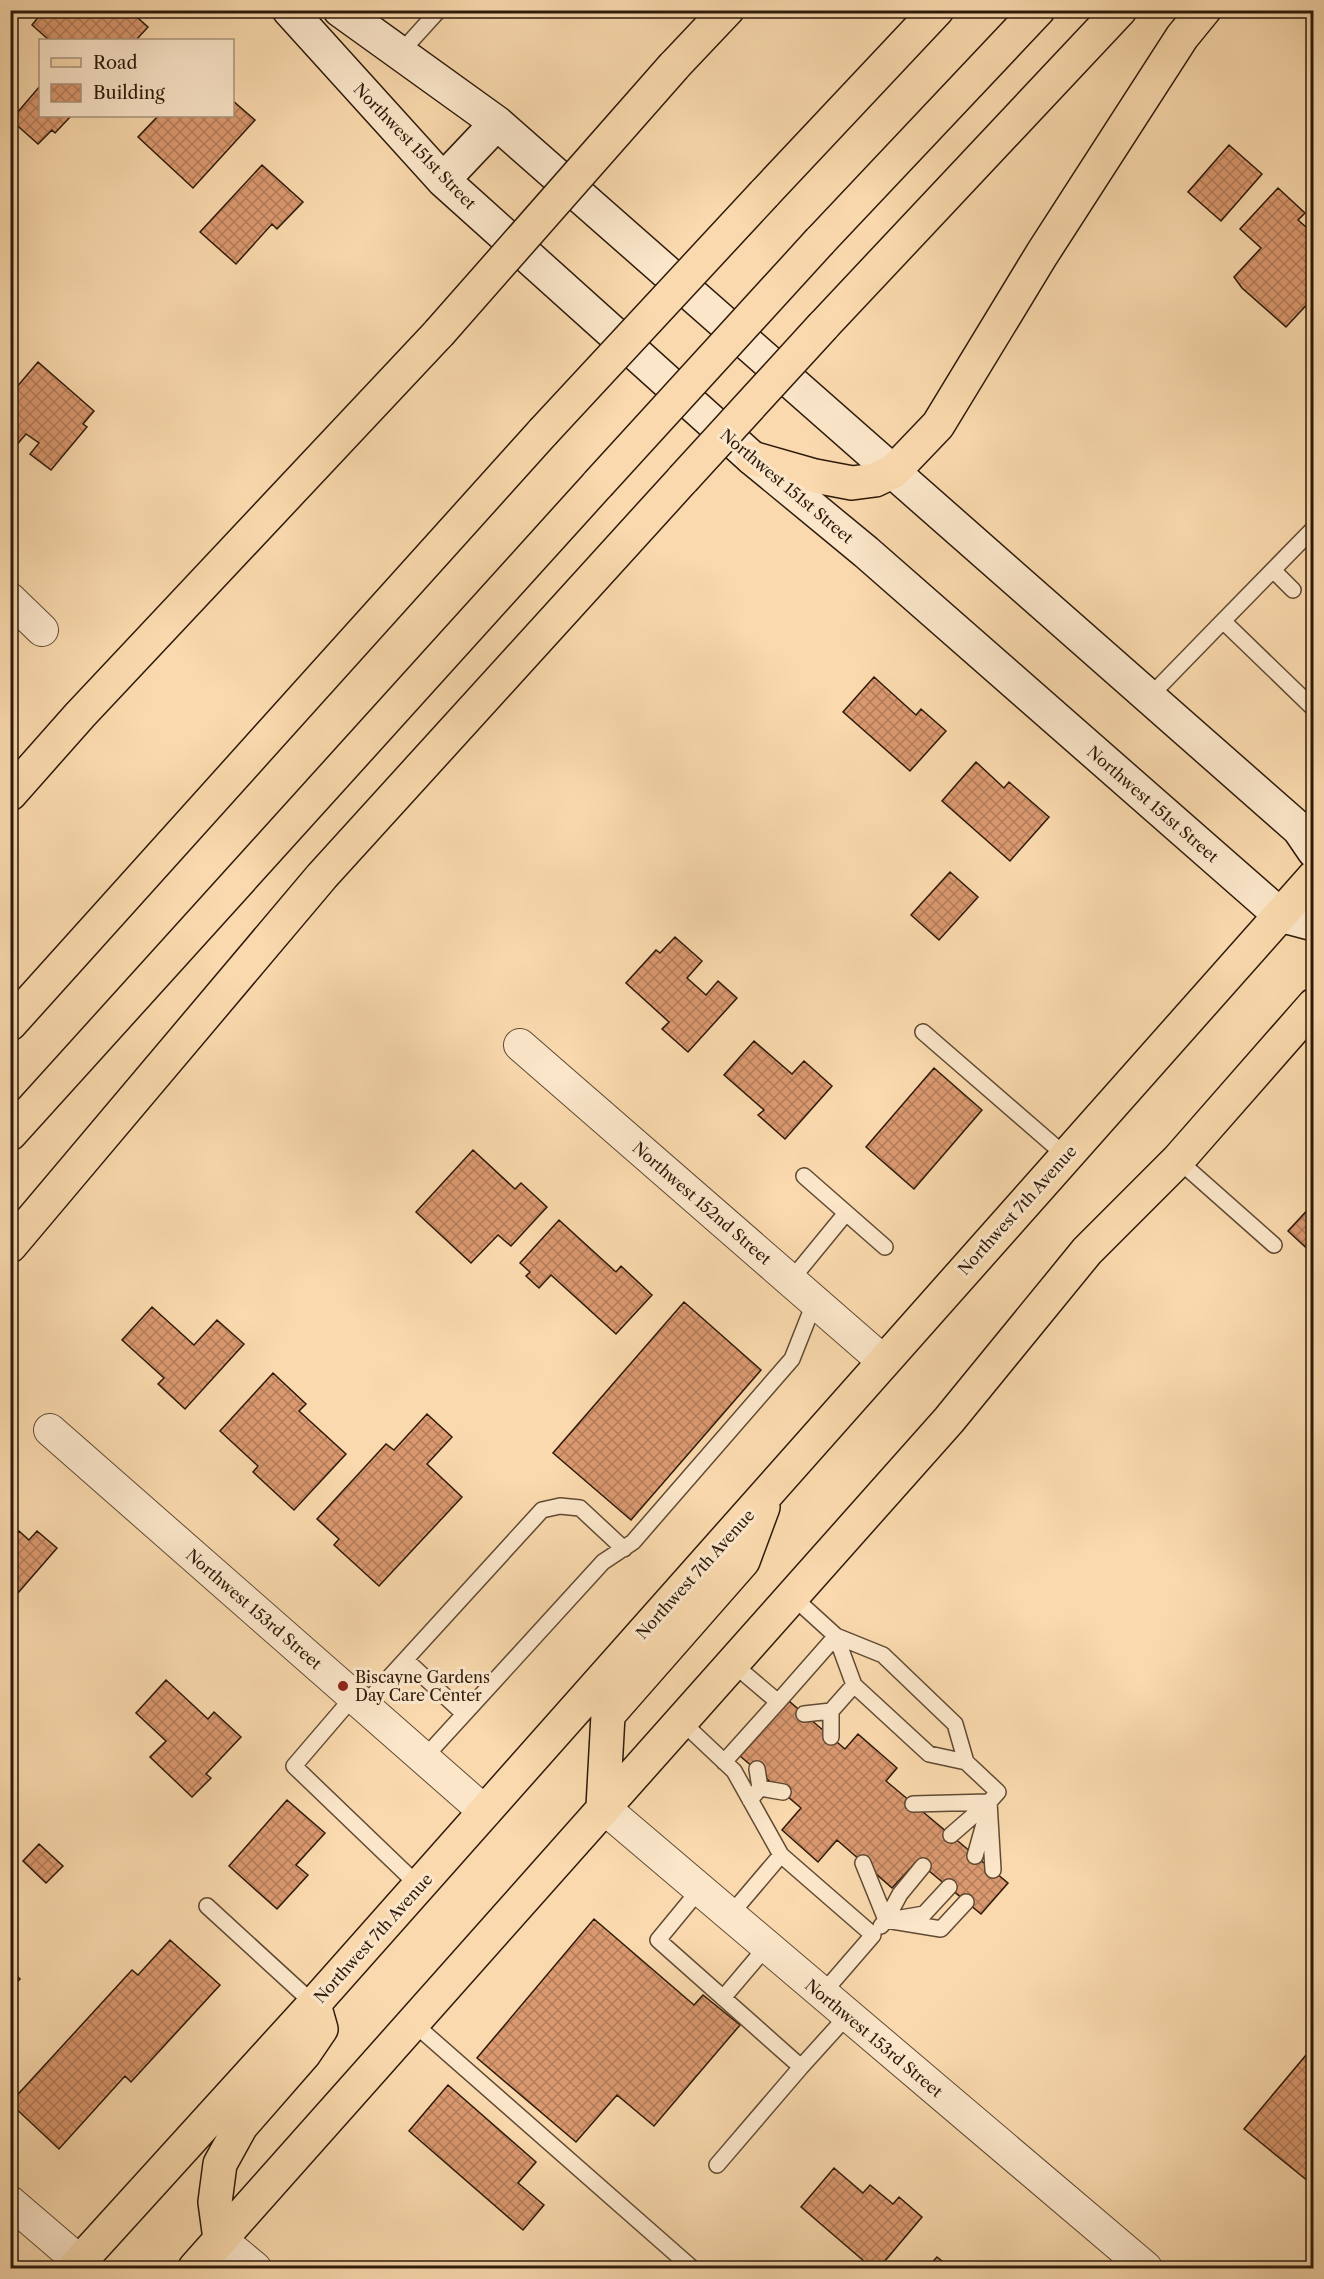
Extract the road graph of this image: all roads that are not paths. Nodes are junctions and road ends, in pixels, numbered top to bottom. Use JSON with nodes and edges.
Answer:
{"nodes":[{"id":1,"x":289,"y":10,"type":"edge"},
{"id":2,"x":340,"y":10,"type":"edge"},
{"id":3,"x":439,"y":10,"type":"edge"},
{"id":4,"x":727,"y":10,"type":"edge"},
{"id":5,"x":915,"y":10,"type":"edge"},
{"id":6,"x":937,"y":10,"type":"edge"},
{"id":7,"x":1038,"y":10,"type":"edge"},
{"id":8,"x":1119,"y":10,"type":"edge"},
{"id":9,"x":1204,"y":10,"type":"edge"},
{"id":10,"x":400,"y":53,"type":"junction"},
{"id":11,"x":497,"y":123,"type":"junction"},
{"id":12,"x":443,"y":180,"type":"junction"},
{"id":13,"x":758,"y":188,"type":"junction"},
{"id":14,"x":537,"y":425,"type":"junction"},
{"id":15,"x":752,"y":458,"type":"junction"},
{"id":16,"x":894,"y":471,"type":"junction"},
{"id":17,"x":1310,"y":538,"type":"edge"},
{"id":18,"x":1273,"y":570,"type":"junction"},
{"id":19,"x":1293,"y":590,"type":"dead end"},
{"id":20,"x":10,"y":599,"type":"edge"},
{"id":21,"x":1223,"y":621,"type":"junction"},
{"id":22,"x":42,"y":630,"type":"dead end"},
{"id":23,"x":1150,"y":696,"type":"junction"},
{"id":24,"x":1314,"y":705,"type":"edge"},
{"id":25,"x":10,"y":794,"type":"edge"},
{"id":26,"x":1314,"y":851,"type":"edge"},
{"id":27,"x":1314,"y":877,"type":"edge"},
{"id":28,"x":1280,"y":915,"type":"junction"},
{"id":29,"x":1314,"y":924,"type":"edge"},
{"id":30,"x":10,"y":1001,"type":"edge"},
{"id":31,"x":1314,"y":1005,"type":"edge"},
{"id":32,"x":10,"y":1024,"type":"edge"},
{"id":33,"x":923,"y":1032,"type":"dead end"},
{"id":34,"x":520,"y":1045,"type":"dead end"},
{"id":35,"x":10,"y":1134,"type":"edge"},
{"id":36,"x":1066,"y":1156,"type":"junction"},
{"id":37,"x":1178,"y":1160,"type":"junction"},
{"id":38,"x":804,"y":1176,"type":"dead end"},
{"id":39,"x":846,"y":1213,"type":"junction"},
{"id":40,"x":1274,"y":1245,"type":"dead end"},
{"id":41,"x":10,"y":1246,"type":"edge"},
{"id":42,"x":885,"y":1247,"type":"dead end"},
{"id":43,"x":790,"y":1280,"type":"junction"},
{"id":44,"x":815,"y":1301,"type":"junction"},
{"id":45,"x":884,"y":1361,"type":"junction"},
{"id":46,"x":50,"y":1430,"type":"dead end"},
{"id":47,"x":769,"y":1490,"type":"junction"},
{"id":48,"x":624,"y":1548,"type":"junction"},
{"id":49,"x":792,"y":1596,"type":"junction"},
{"id":50,"x":836,"y":1636,"type":"junction"},
{"id":51,"x":406,"y":1660,"type":"junction"},
{"id":52,"x":732,"y":1663,"type":"junction"},
{"id":53,"x":854,"y":1685,"type":"junction"},
{"id":54,"x":359,"y":1701,"type":"junction"},
{"id":55,"x":778,"y":1702,"type":"junction"},
{"id":56,"x":831,"y":1712,"type":"junction"},
{"id":57,"x":464,"y":1714,"type":"junction"},
{"id":58,"x":804,"y":1714,"type":"dead end"},
{"id":59,"x":681,"y":1721,"type":"junction"},
{"id":60,"x":831,"y":1737,"type":"dead end"},
{"id":61,"x":424,"y":1758,"type":"junction"},
{"id":62,"x":724,"y":1762,"type":"junction"},
{"id":63,"x":966,"y":1762,"type":"junction"},
{"id":64,"x":757,"y":1770,"type":"dead end"},
{"id":65,"x":760,"y":1788,"type":"junction"},
{"id":66,"x":783,"y":1792,"type":"dead end"},
{"id":67,"x":750,"y":1800,"type":"junction"},
{"id":68,"x":989,"y":1802,"type":"junction"},
{"id":69,"x":913,"y":1804,"type":"dead end"},
{"id":70,"x":603,"y":1807,"type":"junction"},
{"id":71,"x":485,"y":1812,"type":"junction"},
{"id":72,"x":951,"y":1835,"type":"dead end"},
{"id":73,"x":781,"y":1855,"type":"junction"},
{"id":74,"x":975,"y":1856,"type":"dead end"},
{"id":75,"x":863,"y":1863,"type":"dead end"},
{"id":76,"x":923,"y":1866,"type":"dead end"},
{"id":77,"x":993,"y":1870,"type":"dead end"},
{"id":78,"x":419,"y":1886,"type":"junction"},
{"id":79,"x":949,"y":1887,"type":"dead end"},
{"id":80,"x":700,"y":1889,"type":"junction"},
{"id":81,"x":966,"y":1902,"type":"dead end"},
{"id":82,"x":207,"y":1906,"type":"dead end"},
{"id":83,"x":730,"y":1915,"type":"junction"},
{"id":84,"x":886,"y":1920,"type":"junction"},
{"id":85,"x":873,"y":1935,"type":"junction"},
{"id":86,"x":767,"y":1946,"type":"junction"},
{"id":87,"x":822,"y":1994,"type":"junction"},
{"id":88,"x":723,"y":1998,"type":"junction"},
{"id":89,"x":314,"y":2004,"type":"junction"},
{"id":90,"x":848,"y":2015,"type":"junction"},
{"id":91,"x":412,"y":2022,"type":"junction"},
{"id":92,"x":801,"y":2067,"type":"junction"},
{"id":93,"x":717,"y":2164,"type":"dead end"},
{"id":94,"x":10,"y":2202,"type":"edge"},
{"id":95,"x":220,"y":2239,"type":"junction"},
{"id":96,"x":78,"y":2266,"type":"edge"},
{"id":97,"x":195,"y":2268,"type":"edge"},
{"id":98,"x":255,"y":2268,"type":"edge"},
{"id":99,"x":692,"y":2268,"type":"edge"},
{"id":100,"x":1146,"y":2268,"type":"edge"}],
"edges":[{"from":1,"to":12,"type":"street","name":"Northwest 151st Street"},
{"from":2,"to":10,"type":"street"},
{"from":3,"to":10,"type":"lane"},
{"from":4,"to":25,"type":"main road","bridge":true},
{"from":5,"to":13,"type":"main road"},
{"from":6,"to":13,"type":"main road"},
{"from":7,"to":35,"type":"main road","bridge":true},
{"from":8,"to":41,"type":"main road","bridge":true},
{"from":9,"to":16,"type":"main road"},
{"from":10,"to":11,"type":"street"},
{"from":11,"to":12,"type":"street"},
{"from":11,"to":16,"type":"street"},
{"from":12,"to":15,"type":"street","name":"Northwest 151st Street"},
{"from":13,"to":14,"type":"main road","bridge":true},
{"from":14,"to":30,"type":"main road"},
{"from":14,"to":32,"type":"main road"},
{"from":15,"to":16,"type":"main road"},
{"from":15,"to":28,"type":"street","name":"Northwest 151st Street"},
{"from":16,"to":23,"type":"street"},
{"from":17,"to":18,"type":"lane"},
{"from":18,"to":19,"type":"lane"},
{"from":18,"to":21,"type":"lane"},
{"from":20,"to":22,"type":"street"},
{"from":21,"to":23,"type":"lane"},
{"from":21,"to":24,"type":"lane"},
{"from":23,"to":26,"type":"street"},
{"from":27,"to":28,"type":"main road","name":"Northwest 7th Avenue"},
{"from":28,"to":29,"type":"street","name":"Northwest 151st Street"},
{"from":28,"to":36,"type":"main road","name":"Northwest 7th Avenue"},
{"from":31,"to":37,"type":"main road"},
{"from":33,"to":36,"type":"lane"},
{"from":34,"to":43,"type":"street","name":"Northwest 152nd Street"},
{"from":36,"to":45,"type":"main road","name":"Northwest 7th Avenue"},
{"from":37,"to":40,"type":"lane"},
{"from":37,"to":49,"type":"main road"},
{"from":38,"to":39,"type":"lane"},
{"from":39,"to":42,"type":"lane"},
{"from":39,"to":43,"type":"lane"},
{"from":43,"to":44,"type":"street","name":"Northwest 152nd Street"},
{"from":44,"to":45,"type":"street","name":"Northwest 152nd Street"},
{"from":44,"to":48,"type":"lane"},
{"from":45,"to":47,"type":"main road","name":"Northwest 7th Avenue"},
{"from":46,"to":54,"type":"street","name":"Northwest 153rd Street"},
{"from":47,"to":70,"type":"main road"},
{"from":47,"to":71,"type":"main road","name":"Northwest 7th Avenue"},
{"from":48,"to":51,"type":"lane"},
{"from":48,"to":57,"type":"lane"},
{"from":49,"to":50,"type":"lane"},
{"from":49,"to":52,"type":"main road"},
{"from":50,"to":53,"type":"lane"},
{"from":50,"to":55,"type":"lane"},
{"from":50,"to":63,"type":"lane"},
{"from":51,"to":54,"type":"lane"},
{"from":51,"to":57,"type":"lane"},
{"from":52,"to":55,"type":"lane"},
{"from":52,"to":59,"type":"main road"},
{"from":53,"to":56,"type":"lane"},
{"from":53,"to":63,"type":"lane"},
{"from":54,"to":61,"type":"street","name":"Northwest 153rd Street"},
{"from":54,"to":78,"type":"lane"},
{"from":55,"to":62,"type":"lane"},
{"from":56,"to":58,"type":"lane"},
{"from":56,"to":60,"type":"lane"},
{"from":57,"to":61,"type":"lane"},
{"from":59,"to":62,"type":"lane"},
{"from":59,"to":70,"type":"main road"},
{"from":61,"to":71,"type":"street","name":"Northwest 153rd Street"},
{"from":62,"to":67,"type":"lane"},
{"from":63,"to":68,"type":"lane"},
{"from":64,"to":65,"type":"lane"},
{"from":65,"to":66,"type":"lane"},
{"from":65,"to":67,"type":"lane"},
{"from":67,"to":73,"type":"lane"},
{"from":68,"to":69,"type":"lane"},
{"from":68,"to":72,"type":"lane"},
{"from":68,"to":74,"type":"lane"},
{"from":68,"to":77,"type":"lane"},
{"from":70,"to":80,"type":"street","name":"Northwest 153rd Street"},
{"from":70,"to":91,"type":"main road"},
{"from":71,"to":78,"type":"main road","name":"Northwest 7th Avenue"},
{"from":73,"to":83,"type":"lane"},
{"from":73,"to":85,"type":"lane"},
{"from":75,"to":84,"type":"lane"},
{"from":76,"to":84,"type":"lane"},
{"from":78,"to":89,"type":"main road","name":"Northwest 7th Avenue"},
{"from":79,"to":84,"type":"lane"},
{"from":80,"to":83,"type":"street","name":"Northwest 153rd Street"},
{"from":80,"to":88,"type":"lane"},
{"from":81,"to":84,"type":"lane"},
{"from":82,"to":89,"type":"lane"},
{"from":83,"to":86,"type":"street","name":"Northwest 153rd Street"},
{"from":84,"to":85,"type":"lane"},
{"from":85,"to":87,"type":"lane"},
{"from":86,"to":87,"type":"street","name":"Northwest 153rd Street"},
{"from":86,"to":88,"type":"lane"},
{"from":87,"to":90,"type":"street","name":"Northwest 153rd Street"},
{"from":88,"to":92,"type":"lane"},
{"from":89,"to":95,"type":"main road"},
{"from":89,"to":96,"type":"main road","name":"Northwest 7th Avenue"},
{"from":90,"to":92,"type":"lane"},
{"from":90,"to":100,"type":"street","name":"Northwest 153rd Street"},
{"from":91,"to":95,"type":"main road"},
{"from":91,"to":99,"type":"lane"},
{"from":92,"to":93,"type":"lane"},
{"from":94,"to":96,"type":"street"},
{"from":95,"to":97,"type":"main road"},
{"from":95,"to":98,"type":"street"}]}
